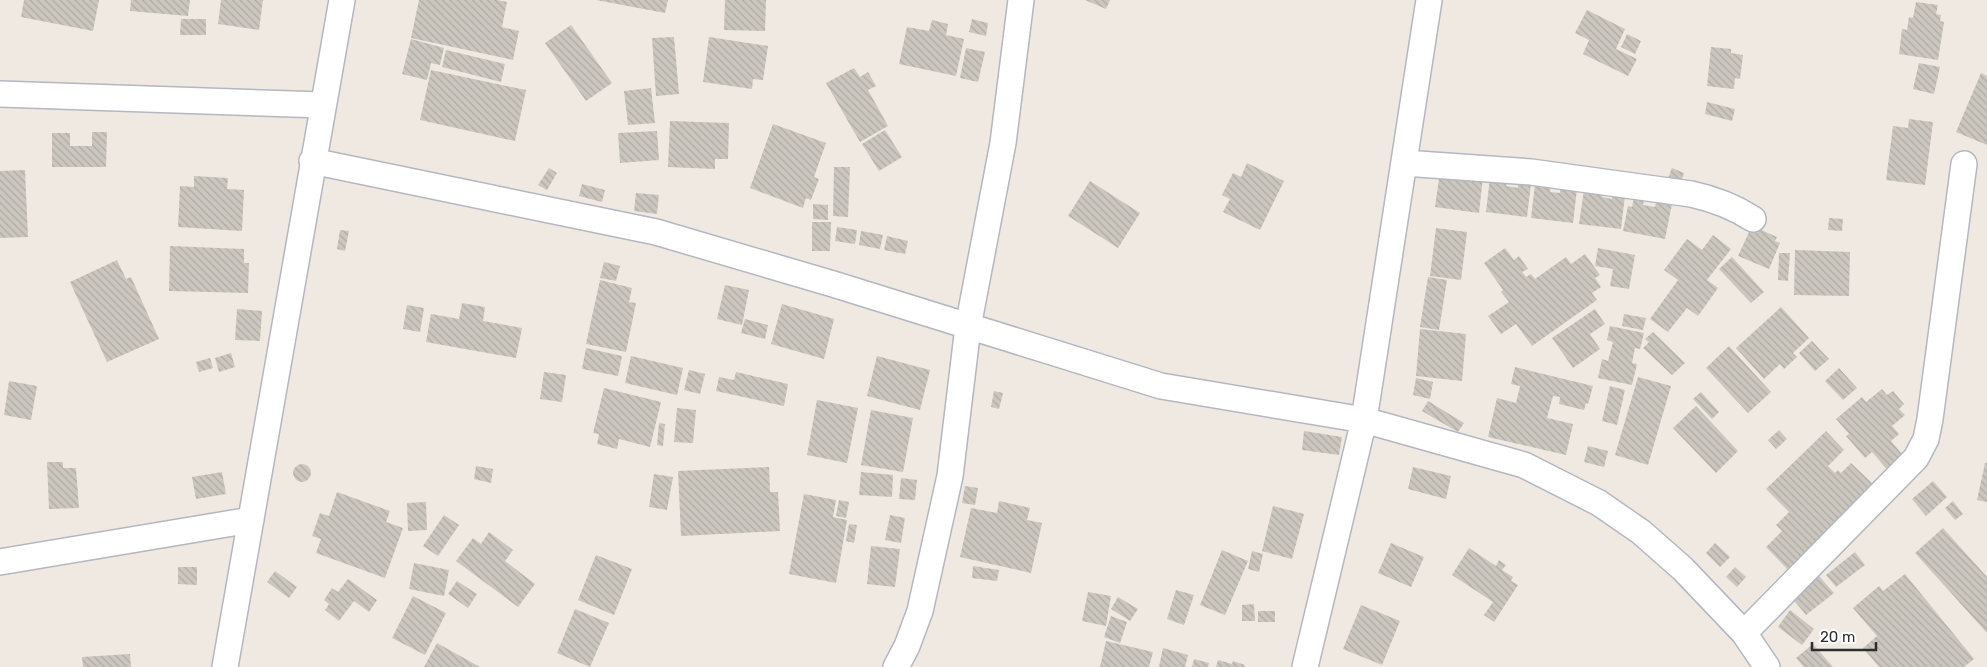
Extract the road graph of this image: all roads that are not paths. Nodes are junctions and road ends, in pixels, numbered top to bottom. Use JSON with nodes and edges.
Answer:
{"nodes":[{"id":1,"x":342,"y":0,"type":"edge"},
{"id":2,"x":1021,"y":0,"type":"edge"},
{"id":3,"x":1429,"y":0,"type":"edge"},
{"id":4,"x":0,"y":94,"type":"edge"},
{"id":5,"x":323,"y":105,"type":"junction"},
{"id":6,"x":312,"y":161,"type":"junction"},
{"id":7,"x":1404,"y":163,"type":"junction"},
{"id":8,"x":1964,"y":164,"type":"dead end"},
{"id":9,"x":1753,"y":219,"type":"dead end"},
{"id":10,"x":968,"y":327,"type":"junction"},
{"id":11,"x":1364,"y":420,"type":"junction"},
{"id":12,"x":251,"y":520,"type":"junction"},
{"id":13,"x":0,"y":562,"type":"edge"},
{"id":14,"x":1744,"y":633,"type":"junction"},
{"id":15,"x":225,"y":667,"type":"edge"},
{"id":16,"x":896,"y":667,"type":"edge"},
{"id":17,"x":1304,"y":667,"type":"edge"},
{"id":18,"x":1767,"y":667,"type":"edge"}],
"edges":[{"from":1,"to":5,"type":"street"},
{"from":2,"to":10,"type":"street"},
{"from":3,"to":7,"type":"street"},
{"from":4,"to":5,"type":"street"},
{"from":5,"to":6,"type":"street"},
{"from":6,"to":10,"type":"street"},
{"from":6,"to":12,"type":"street"},
{"from":7,"to":9,"type":"street"},
{"from":7,"to":11,"type":"street"},
{"from":8,"to":14,"type":"street"},
{"from":10,"to":11,"type":"street"},
{"from":10,"to":16,"type":"street"},
{"from":11,"to":14,"type":"street"},
{"from":11,"to":17,"type":"street"},
{"from":12,"to":13,"type":"street"},
{"from":12,"to":15,"type":"street"},
{"from":14,"to":18,"type":"street"}]}
